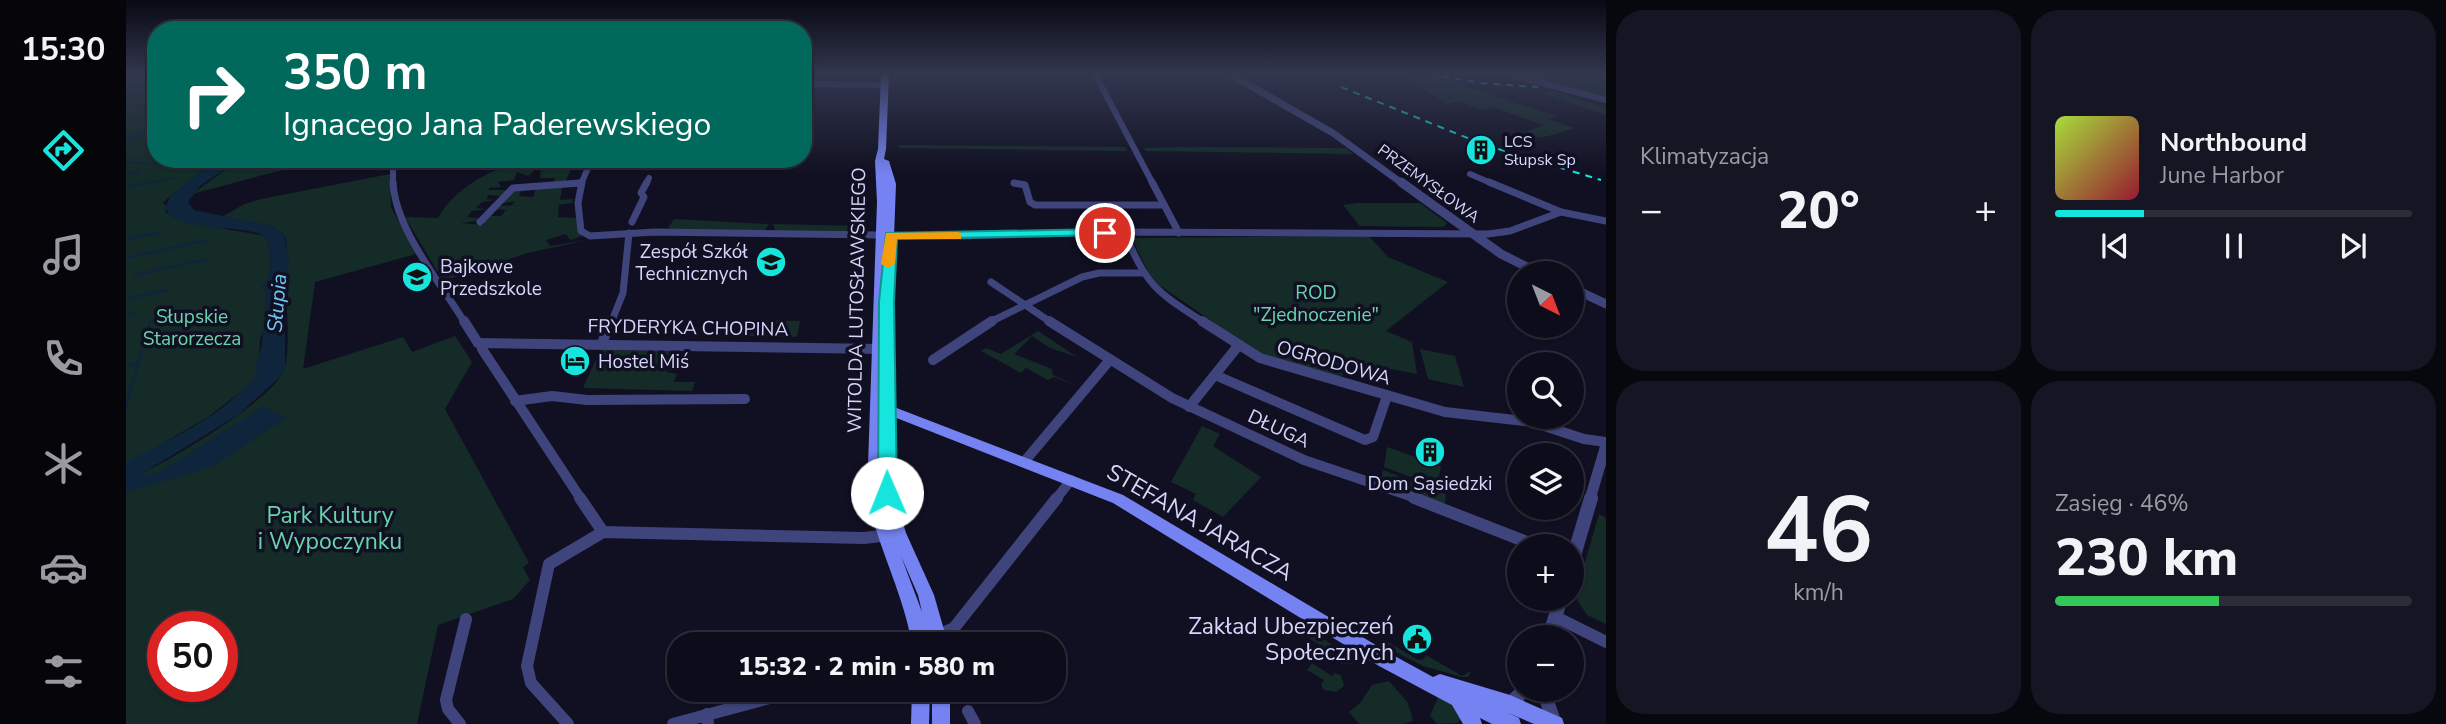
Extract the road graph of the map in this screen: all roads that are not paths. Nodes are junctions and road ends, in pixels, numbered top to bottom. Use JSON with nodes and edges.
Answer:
{"nodes":[{"id":1,"x":884,"y":108,"type":"edge"},
{"id":2,"x":1113,"y":108,"type":"edge"},
{"id":3,"x":1289,"y":108,"type":"edge"},
{"id":4,"x":588,"y":168,"type":"edge"},
{"id":5,"x":393,"y":169,"type":"dead end"},
{"id":6,"x":1471,"y":174,"type":"dead end"},
{"id":7,"x":649,"y":178,"type":"dead end"},
{"id":8,"x":580,"y":183,"type":"junction"},
{"id":9,"x":1014,"y":183,"type":"dead end"},
{"id":10,"x":1164,"y":205,"type":"junction"},
{"id":11,"x":1561,"y":212,"type":"junction"},
{"id":12,"x":1606,"y":221,"type":"edge"},
{"id":13,"x":480,"y":222,"type":"dead end"},
{"id":14,"x":632,"y":222,"type":"dead end"},
{"id":15,"x":1124,"y":232,"type":"junction"},
{"id":16,"x":629,"y":233,"type":"junction"},
{"id":17,"x":1179,"y":233,"type":"junction"},
{"id":18,"x":1473,"y":233,"type":"junction"},
{"id":19,"x":886,"y":235,"type":"junction"},
{"id":20,"x":1514,"y":261,"type":"edge"},
{"id":21,"x":1142,"y":273,"type":"junction"},
{"id":22,"x":991,"y":282,"type":"dead end"},
{"id":23,"x":1584,"y":294,"type":"edge"},
{"id":24,"x":1025,"y":304,"type":"junction"},
{"id":25,"x":1606,"y":304,"type":"edge"},
{"id":26,"x":602,"y":343,"type":"junction"},
{"id":27,"x":482,"y":345,"type":"junction"},
{"id":28,"x":1238,"y":346,"type":"junction"},
{"id":29,"x":883,"y":349,"type":"junction"},
{"id":30,"x":933,"y":360,"type":"dead end"},
{"id":31,"x":1109,"y":361,"type":"junction"},
{"id":32,"x":1214,"y":375,"type":"junction"},
{"id":33,"x":1387,"y":396,"type":"junction"},
{"id":34,"x":746,"y":399,"type":"dead end"},
{"id":35,"x":515,"y":401,"type":"junction"},
{"id":36,"x":1189,"y":407,"type":"junction"},
{"id":37,"x":881,"y":411,"type":"junction"},
{"id":38,"x":1605,"y":448,"type":"edge"},
{"id":39,"x":1024,"y":462,"type":"junction"},
{"id":40,"x":1071,"y":480,"type":"junction"},
{"id":41,"x":603,"y":532,"type":"junction"},
{"id":42,"x":1508,"y":534,"type":"edge"},
{"id":43,"x":1580,"y":534,"type":"edge"},
{"id":44,"x":891,"y":535,"type":"junction"},
{"id":45,"x":1557,"y":611,"type":"edge"},
{"id":46,"x":1556,"y":617,"type":"junction"},
{"id":47,"x":466,"y":619,"type":"dead end"},
{"id":48,"x":1553,"y":625,"type":"edge"},
{"id":49,"x":918,"y":632,"type":"edge"},
{"id":50,"x":936,"y":632,"type":"edge"},
{"id":51,"x":948,"y":632,"type":"edge"},
{"id":52,"x":1606,"y":642,"type":"edge"},
{"id":53,"x":1410,"y":673,"type":"junction"},
{"id":54,"x":1459,"y":699,"type":"junction"},
{"id":55,"x":761,"y":702,"type":"edge"},
{"id":56,"x":921,"y":702,"type":"edge"},
{"id":57,"x":941,"y":702,"type":"edge"},
{"id":58,"x":1513,"y":702,"type":"edge"},
{"id":59,"x":1547,"y":702,"type":"edge"},
{"id":60,"x":1510,"y":705,"type":"junction"},
{"id":61,"x":968,"y":711,"type":"dead end"},
{"id":62,"x":1493,"y":716,"type":"junction"},
{"id":63,"x":708,"y":719,"type":"edge"},
{"id":64,"x":460,"y":724,"type":"edge"},
{"id":65,"x":568,"y":724,"type":"edge"},
{"id":66,"x":673,"y":724,"type":"edge"},
{"id":67,"x":920,"y":724,"type":"edge"},
{"id":68,"x":941,"y":724,"type":"edge"},
{"id":69,"x":975,"y":724,"type":"edge"},
{"id":70,"x":1474,"y":724,"type":"edge"},
{"id":71,"x":1512,"y":724,"type":"edge"},
{"id":72,"x":1555,"y":724,"type":"edge"}],
"edges":[{"from":1,"to":19,"type":"main road","name":"WITOLDA LUTOSŁAWSKIEGO"},
{"from":2,"to":10,"type":"street"},
{"from":3,"to":18,"type":"street","name":"PRZEMYSŁOWA"},
{"from":4,"to":8,"type":"street"},
{"from":5,"to":27,"type":"street"},
{"from":6,"to":11,"type":"street"},
{"from":7,"to":14,"type":"street"},
{"from":8,"to":13,"type":"street"},
{"from":8,"to":16,"type":"street"},
{"from":9,"to":10,"type":"street"},
{"from":10,"to":17,"type":"street"},
{"from":11,"to":12,"type":"street"},
{"from":11,"to":18,"type":"street"},
{"from":15,"to":17,"type":"street"},
{"from":15,"to":19,"type":"street"},
{"from":15,"to":21,"type":"street","name":"OGRODOWA"},
{"from":16,"to":19,"type":"street"},
{"from":16,"to":26,"type":"street"},
{"from":17,"to":18,"type":"street"},
{"from":18,"to":20,"type":"street","name":"PRZEMYSŁOWA"},
{"from":19,"to":29,"type":"main road","name":"WITOLDA LUTOSŁAWSKIEGO"},
{"from":21,"to":24,"type":"street"},
{"from":21,"to":28,"type":"street","name":"OGRODOWA"},
{"from":22,"to":24,"type":"street","name":"DŁUGA"},
{"from":23,"to":25,"type":"street"},
{"from":24,"to":30,"type":"street"},
{"from":24,"to":31,"type":"street","name":"DŁUGA"},
{"from":26,"to":27,"type":"street","name":"FRYDERYKA CHOPINA"},
{"from":26,"to":29,"type":"street","name":"FRYDERYKA CHOPINA"},
{"from":27,"to":35,"type":"street"},
{"from":28,"to":32,"type":"street"},
{"from":28,"to":33,"type":"street","name":"OGRODOWA"},
{"from":29,"to":37,"type":"main road","name":"WITOLDA LUTOSŁAWSKIEGO"},
{"from":31,"to":36,"type":"street","name":"DŁUGA"},
{"from":31,"to":39,"type":"street"},
{"from":32,"to":33,"type":"street"},
{"from":32,"to":36,"type":"street"},
{"from":33,"to":38,"type":"street","name":"OGRODOWA"},
{"from":34,"to":35,"type":"street"},
{"from":35,"to":41,"type":"street"},
{"from":36,"to":42,"type":"street","name":"DŁUGA"},
{"from":37,"to":39,"type":"main road","name":"STEFANA JARACZA"},
{"from":37,"to":44,"type":"main road","name":"WITOLDA LUTOSŁAWSKIEGO"},
{"from":38,"to":43,"type":"street"},
{"from":39,"to":40,"type":"main road","name":"STEFANA JARACZA"},
{"from":40,"to":51,"type":"street"},
{"from":40,"to":53,"type":"main road","name":"STEFANA JARACZA"},
{"from":41,"to":44,"type":"street"},
{"from":41,"to":65,"type":"street"},
{"from":44,"to":49,"type":"main road","name":"WITOLDA LUTOSŁAWSKIEGO"},
{"from":44,"to":50,"type":"main road","name":"WITOLDA LUTOSŁAWSKIEGO"},
{"from":45,"to":46,"type":"street"},
{"from":46,"to":48,"type":"street"},
{"from":46,"to":52,"type":"street"},
{"from":47,"to":64,"type":"street"},
{"from":53,"to":54,"type":"main road","name":"STEFANA JARACZA"},
{"from":53,"to":60,"type":"main road","name":"STEFANA JARACZA"},
{"from":54,"to":62,"type":"main road","name":"STEFANA JARACZA"},
{"from":54,"to":70,"type":"main road"},
{"from":55,"to":63,"type":"street"},
{"from":56,"to":67,"type":"main road"},
{"from":57,"to":68,"type":"main road"},
{"from":58,"to":60,"type":"street"},
{"from":59,"to":72,"type":"street"},
{"from":60,"to":62,"type":"street"},
{"from":60,"to":72,"type":"main road","name":"STEFANA JARACZA"},
{"from":61,"to":69,"type":"street"},
{"from":62,"to":70,"type":"street"},
{"from":62,"to":71,"type":"main road"},
{"from":63,"to":66,"type":"street"}]}
